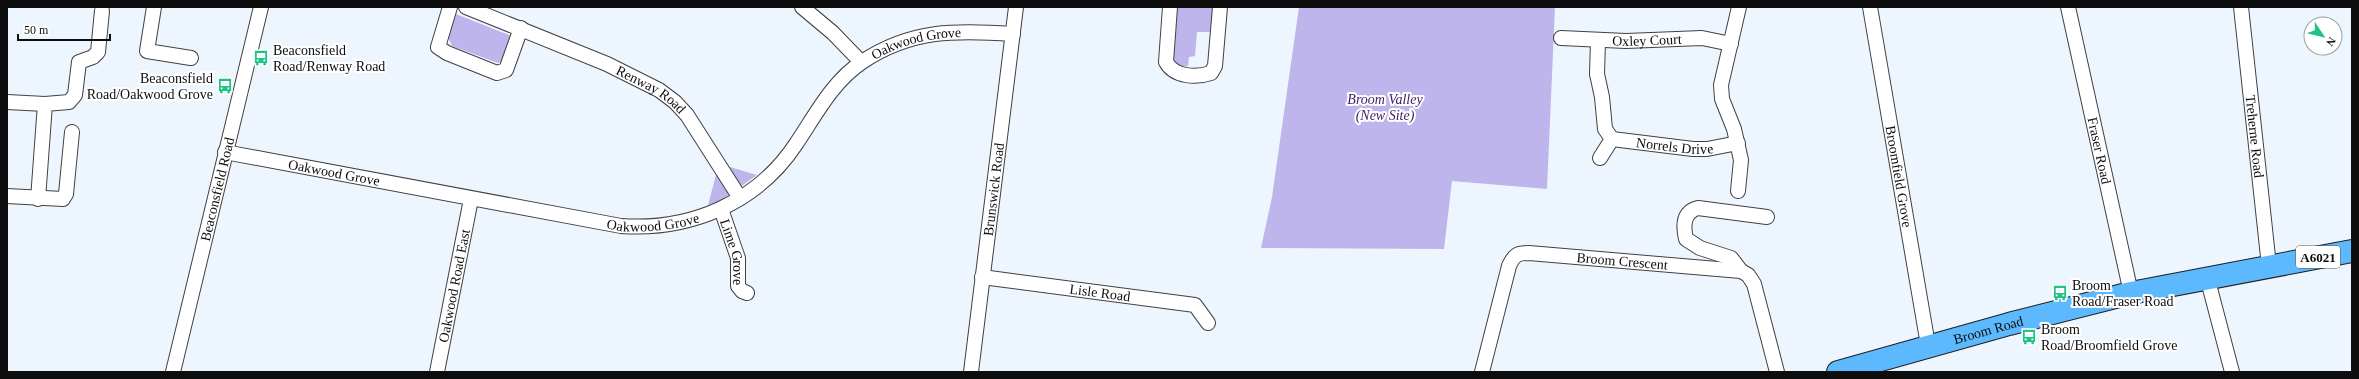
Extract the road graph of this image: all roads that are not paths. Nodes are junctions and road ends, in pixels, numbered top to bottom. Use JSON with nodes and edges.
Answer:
{"nodes":[{"id":1,"x":154,"y":7,"type":"edge"},
{"id":2,"x":261,"y":7,"type":"edge"},
{"id":3,"x":450,"y":7,"type":"edge"},
{"id":4,"x":466,"y":7,"type":"edge"},
{"id":5,"x":802,"y":7,"type":"edge"},
{"id":6,"x":1016,"y":7,"type":"edge"},
{"id":7,"x":1170,"y":7,"type":"edge"},
{"id":8,"x":1220,"y":7,"type":"edge"},
{"id":9,"x":1739,"y":7,"type":"edge"},
{"id":10,"x":1870,"y":7,"type":"edge"},
{"id":11,"x":2068,"y":7,"type":"edge"},
{"id":12,"x":2241,"y":7,"type":"edge"},
{"id":13,"x":102,"y":11,"type":"dead end"},
{"id":14,"x":490,"y":11,"type":"edge"},
{"id":15,"x":521,"y":28,"type":"junction"},
{"id":16,"x":1013,"y":34,"type":"junction"},
{"id":17,"x":1561,"y":38,"type":"dead end"},
{"id":18,"x":1598,"y":41,"type":"junction"},
{"id":19,"x":1731,"y":44,"type":"junction"},
{"id":20,"x":191,"y":58,"type":"dead end"},
{"id":21,"x":861,"y":62,"type":"junction"},
{"id":22,"x":7,"y":102,"type":"edge"},
{"id":23,"x":45,"y":104,"type":"junction"},
{"id":24,"x":72,"y":132,"type":"dead end"},
{"id":25,"x":1612,"y":139,"type":"junction"},
{"id":26,"x":1738,"y":143,"type":"junction"},
{"id":27,"x":225,"y":152,"type":"junction"},
{"id":28,"x":1600,"y":158,"type":"dead end"},
{"id":29,"x":1738,"y":191,"type":"dead end"},
{"id":30,"x":7,"y":196,"type":"edge"},
{"id":31,"x":471,"y":198,"type":"junction"},
{"id":32,"x":740,"y":198,"type":"junction"},
{"id":33,"x":38,"y":199,"type":"junction"},
{"id":34,"x":721,"y":209,"type":"junction"},
{"id":35,"x":1767,"y":217,"type":"dead end"},
{"id":36,"x":2352,"y":251,"type":"edge"},
{"id":37,"x":2269,"y":266,"type":"junction"},
{"id":38,"x":1741,"y":270,"type":"junction"},
{"id":39,"x":982,"y":276,"type":"junction"},
{"id":40,"x":2207,"y":277,"type":"junction"},
{"id":41,"x":747,"y":293,"type":"dead end"},
{"id":42,"x":2131,"y":293,"type":"junction"},
{"id":43,"x":1208,"y":323,"type":"dead end"},
{"id":44,"x":1928,"y":345,"type":"junction"},
{"id":45,"x":173,"y":372,"type":"edge"},
{"id":46,"x":437,"y":372,"type":"edge"},
{"id":47,"x":971,"y":372,"type":"edge"},
{"id":48,"x":1482,"y":372,"type":"edge"},
{"id":49,"x":1778,"y":372,"type":"edge"},
{"id":50,"x":1838,"y":372,"type":"edge"},
{"id":51,"x":2232,"y":372,"type":"edge"}],
"edges":[{"from":1,"to":20,"type":"street"},
{"from":2,"to":27,"type":"street","name":"Beaconsfield Road"},
{"from":3,"to":15,"type":"street"},
{"from":4,"to":14,"type":"street","name":"Renway Road"},
{"from":5,"to":21,"type":"street"},
{"from":6,"to":16,"type":"street","name":"Brunswick Road"},
{"from":7,"to":8,"type":"street"},
{"from":9,"to":19,"type":"street"},
{"from":10,"to":44,"type":"street","name":"Broomfield Grove"},
{"from":11,"to":42,"type":"street","name":"Fraser Road"},
{"from":12,"to":37,"type":"street","name":"Treherne Road"},
{"from":13,"to":23,"type":"street"},
{"from":14,"to":15,"type":"street","name":"Renway Road"},
{"from":15,"to":32,"type":"street","name":"Renway Road"},
{"from":16,"to":21,"type":"street","name":"Oakwood Grove"},
{"from":16,"to":39,"type":"street","name":"Brunswick Road"},
{"from":17,"to":18,"type":"street","name":"Oxley Court"},
{"from":18,"to":19,"type":"street","name":"Oxley Court"},
{"from":18,"to":25,"type":"street"},
{"from":19,"to":26,"type":"street"},
{"from":21,"to":32,"type":"street","name":"Oakwood Grove"},
{"from":22,"to":23,"type":"street"},
{"from":23,"to":33,"type":"street"},
{"from":24,"to":33,"type":"street"},
{"from":25,"to":26,"type":"street","name":"Norrels Drive"},
{"from":25,"to":28,"type":"street"},
{"from":26,"to":29,"type":"street"},
{"from":27,"to":31,"type":"street","name":"Oakwood Grove"},
{"from":27,"to":45,"type":"street","name":"Beaconsfield Road"},
{"from":30,"to":33,"type":"street"},
{"from":31,"to":34,"type":"street","name":"Oakwood Grove"},
{"from":31,"to":46,"type":"street","name":"Oakwood Road East"},
{"from":32,"to":34,"type":"street","name":"Oakwood Grove"},
{"from":34,"to":41,"type":"street","name":"Lime Grove"},
{"from":35,"to":38,"type":"street"},
{"from":36,"to":37,"type":"main road","name":"Broom Road","number":"A6021"},
{"from":37,"to":40,"type":"main road","name":"Broom Road","number":"A6021"},
{"from":38,"to":48,"type":"street","name":"Broom Crescent"},
{"from":38,"to":49,"type":"street"},
{"from":39,"to":43,"type":"street","name":"Lisle Road"},
{"from":39,"to":47,"type":"street","name":"Brunswick Road"},
{"from":40,"to":42,"type":"main road","name":"Broom Road","number":"A6021"},
{"from":40,"to":51,"type":"street"},
{"from":42,"to":44,"type":"main road","name":"Broom Road","number":"A6021"},
{"from":44,"to":50,"type":"main road","name":"Broom Road","number":"A6021"}]}
